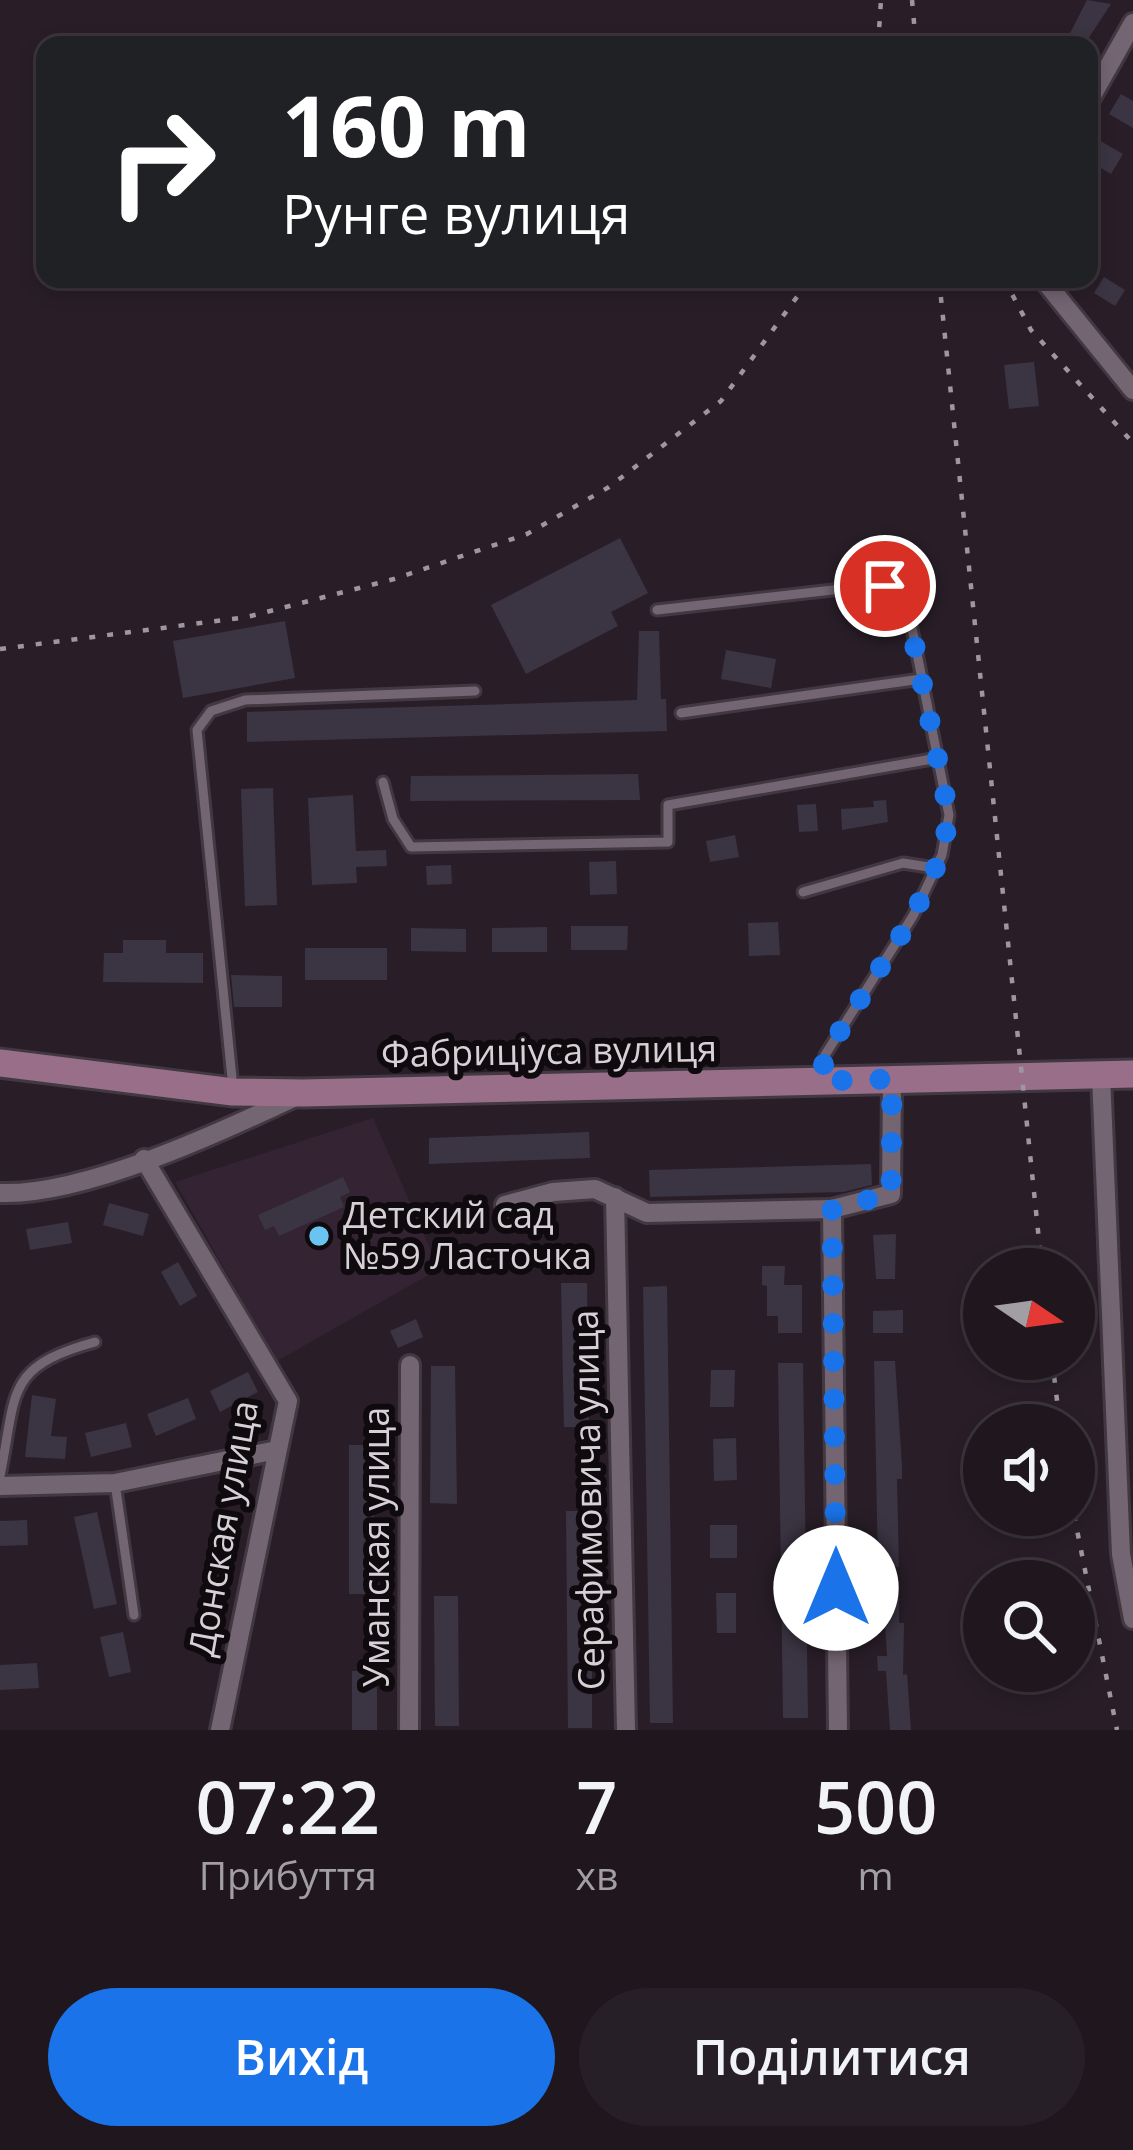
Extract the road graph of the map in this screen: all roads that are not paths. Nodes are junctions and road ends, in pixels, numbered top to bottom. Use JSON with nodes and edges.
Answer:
{"nodes":[{"id":1,"x":1133,"y":23,"type":"edge"},
{"id":2,"x":1098,"y":84,"type":"edge"},
{"id":3,"x":1050,"y":288,"type":"edge"},
{"id":4,"x":1133,"y":352,"type":"edge"},
{"id":5,"x":1127,"y":381,"type":"edge"},
{"id":6,"x":657,"y":610,"type":"dead end"},
{"id":7,"x":921,"y":679,"type":"junction"},
{"id":8,"x":475,"y":691,"type":"dead end"},
{"id":9,"x":681,"y":713,"type":"dead end"},
{"id":10,"x":938,"y":758,"type":"junction"},
{"id":11,"x":383,"y":782,"type":"dead end"},
{"id":12,"x":935,"y":868,"type":"junction"},
{"id":13,"x":802,"y":892,"type":"dead end"},
{"id":14,"x":0,"y":1064,"type":"edge"},
{"id":15,"x":1133,"y":1074,"type":"edge"},
{"id":16,"x":1101,"y":1075,"type":"junction"},
{"id":17,"x":892,"y":1079,"type":"junction"},
{"id":18,"x":821,"y":1081,"type":"junction"},
{"id":19,"x":233,"y":1092,"type":"junction"},
{"id":20,"x":303,"y":1093,"type":"junction"},
{"id":21,"x":144,"y":1159,"type":"junction"},
{"id":22,"x":0,"y":1193,"type":"edge"},
{"id":23,"x":616,"y":1197,"type":"junction"},
{"id":24,"x":505,"y":1205,"type":"dead end"},
{"id":25,"x":832,"y":1209,"type":"junction"},
{"id":26,"x":95,"y":1342,"type":"dead end"},
{"id":27,"x":410,"y":1364,"type":"dead end"},
{"id":28,"x":277,"y":1450,"type":"junction"},
{"id":29,"x":0,"y":1476,"type":"edge"},
{"id":30,"x":115,"y":1483,"type":"junction"},
{"id":31,"x":0,"y":1486,"type":"edge"},
{"id":32,"x":1129,"y":1576,"type":"edge"},
{"id":33,"x":134,"y":1615,"type":"dead end"},
{"id":34,"x":1133,"y":1619,"type":"edge"},
{"id":35,"x":220,"y":1730,"type":"edge"},
{"id":36,"x":409,"y":1730,"type":"edge"},
{"id":37,"x":626,"y":1730,"type":"edge"},
{"id":38,"x":838,"y":1730,"type":"edge"}],
"edges":[{"from":1,"to":2,"type":"street"},
{"from":3,"to":5,"type":"street"},
{"from":4,"to":5,"type":"street"},
{"from":6,"to":7,"type":"lane"},
{"from":7,"to":9,"type":"lane"},
{"from":7,"to":10,"type":"lane"},
{"from":8,"to":19,"type":"lane"},
{"from":10,"to":11,"type":"lane"},
{"from":10,"to":12,"type":"lane"},
{"from":12,"to":13,"type":"lane"},
{"from":12,"to":18,"type":"lane"},
{"from":14,"to":19,"type":"main road","name":"Фабриціуса вулиця"},
{"from":15,"to":16,"type":"main road","name":"Фабриціуса вулиця"},
{"from":16,"to":17,"type":"main road","name":"Фабриціуса вулиця"},
{"from":16,"to":32,"type":"street"},
{"from":17,"to":18,"type":"main road","name":"Фабриціуса вулиця"},
{"from":17,"to":25,"type":"street"},
{"from":18,"to":20,"type":"main road","name":"Фабриціуса вулиця"},
{"from":19,"to":20,"type":"main road","name":"Фабриціуса вулиця"},
{"from":20,"to":21,"type":"street"},
{"from":21,"to":22,"type":"street"},
{"from":21,"to":28,"type":"street","name":"Донская улица"},
{"from":23,"to":24,"type":"street"},
{"from":23,"to":25,"type":"street"},
{"from":23,"to":37,"type":"street","name":"Серафимовича улица"},
{"from":25,"to":38,"type":"street"},
{"from":26,"to":29,"type":"lane"},
{"from":27,"to":36,"type":"street","name":"Уманская улица"},
{"from":28,"to":30,"type":"street"},
{"from":28,"to":35,"type":"street","name":"Донская улица"},
{"from":30,"to":31,"type":"street"},
{"from":30,"to":33,"type":"lane"},
{"from":32,"to":34,"type":"street"}]}
